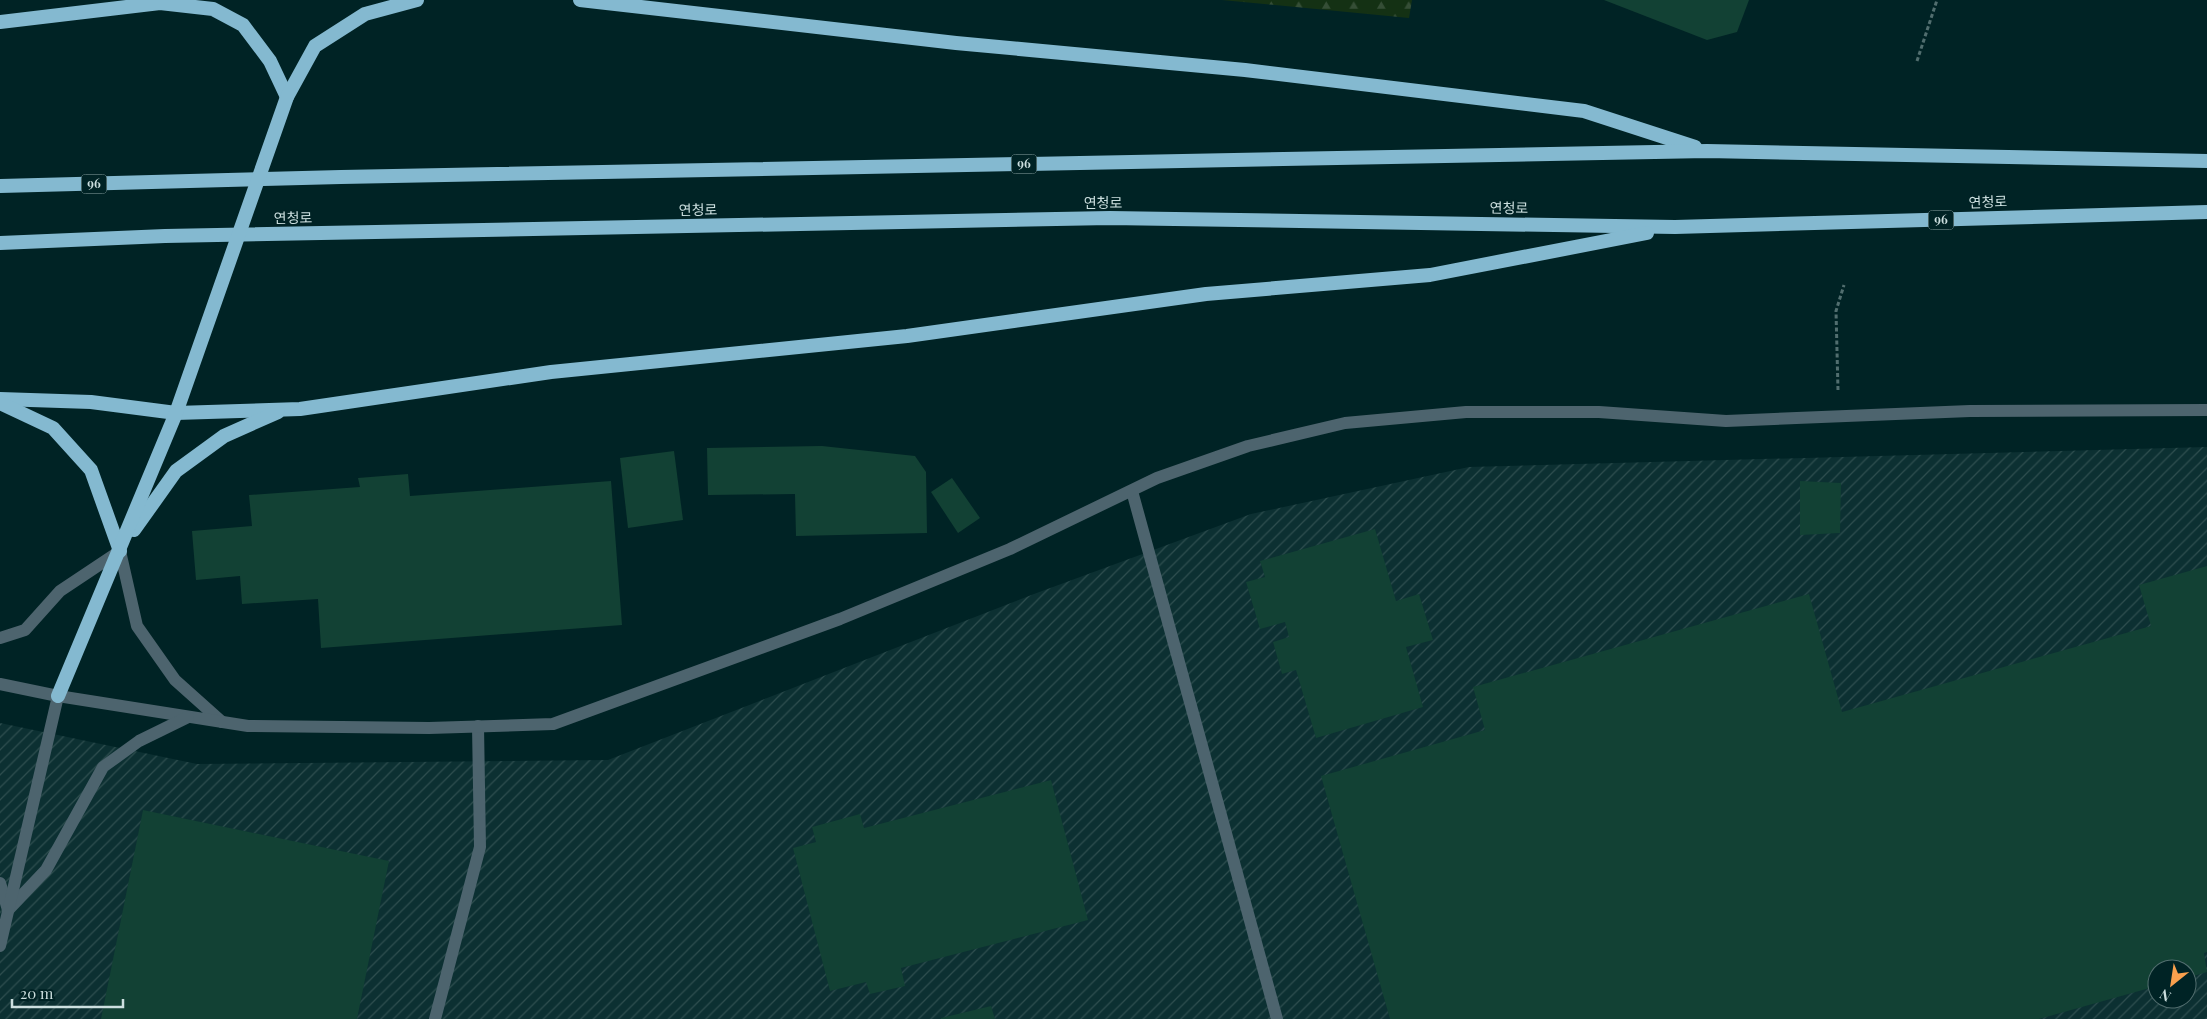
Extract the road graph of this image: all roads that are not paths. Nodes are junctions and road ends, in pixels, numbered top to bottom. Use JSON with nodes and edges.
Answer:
{"nodes":[{"id":1,"x":417,"y":0,"type":"edge"},
{"id":2,"x":580,"y":0,"type":"edge"},
{"id":3,"x":0,"y":22,"type":"edge"},
{"id":4,"x":287,"y":97,"type":"junction"},
{"id":5,"x":1707,"y":150,"type":"junction"},
{"id":6,"x":2207,"y":162,"type":"edge"},
{"id":7,"x":0,"y":186,"type":"edge"},
{"id":8,"x":2207,"y":212,"type":"edge"},
{"id":9,"x":1675,"y":227,"type":"junction"},
{"id":10,"x":0,"y":242,"type":"edge"},
{"id":11,"x":0,"y":401,"type":"edge"},
{"id":12,"x":286,"y":409,"type":"junction"},
{"id":13,"x":2207,"y":410,"type":"edge"},
{"id":14,"x":176,"y":413,"type":"junction"},
{"id":15,"x":1132,"y":491,"type":"junction"},
{"id":16,"x":120,"y":551,"type":"junction"},
{"id":17,"x":0,"y":638,"type":"edge"},
{"id":18,"x":0,"y":684,"type":"edge"},
{"id":19,"x":58,"y":696,"type":"junction"},
{"id":20,"x":188,"y":717,"type":"junction"},
{"id":21,"x":222,"y":722,"type":"junction"},
{"id":22,"x":478,"y":726,"type":"junction"},
{"id":23,"x":0,"y":883,"type":"edge"},
{"id":24,"x":8,"y":910,"type":"junction"},
{"id":25,"x":0,"y":946,"type":"edge"},
{"id":26,"x":435,"y":1019,"type":"edge"},
{"id":27,"x":1277,"y":1019,"type":"edge"}],
"edges":[{"from":1,"to":4,"type":"highway"},
{"from":2,"to":5,"type":"highway"},
{"from":3,"to":4,"type":"highway"},
{"from":4,"to":14,"type":"highway"},
{"from":5,"to":6,"type":"highway","number":"96"},
{"from":5,"to":7,"type":"highway","number":"96"},
{"from":8,"to":9,"type":"highway","name":"연청로","number":"96"},
{"from":9,"to":10,"type":"highway","name":"연청로","number":"96"},
{"from":9,"to":12,"type":"highway"},
{"from":11,"to":14,"type":"highway"},
{"from":11,"to":16,"type":"highway"},
{"from":12,"to":14,"type":"highway"},
{"from":12,"to":16,"type":"highway"},
{"from":13,"to":15,"type":"street"},
{"from":14,"to":16,"type":"highway"},
{"from":15,"to":22,"type":"street"},
{"from":15,"to":27,"type":"street"},
{"from":16,"to":17,"type":"street"},
{"from":16,"to":19,"type":"highway"},
{"from":16,"to":21,"type":"street"},
{"from":18,"to":19,"type":"street"},
{"from":19,"to":20,"type":"street"},
{"from":19,"to":24,"type":"street"},
{"from":20,"to":21,"type":"street"},
{"from":20,"to":24,"type":"street"},
{"from":21,"to":22,"type":"street"},
{"from":22,"to":26,"type":"street"},
{"from":23,"to":24,"type":"street"},
{"from":24,"to":25,"type":"street"}]}
